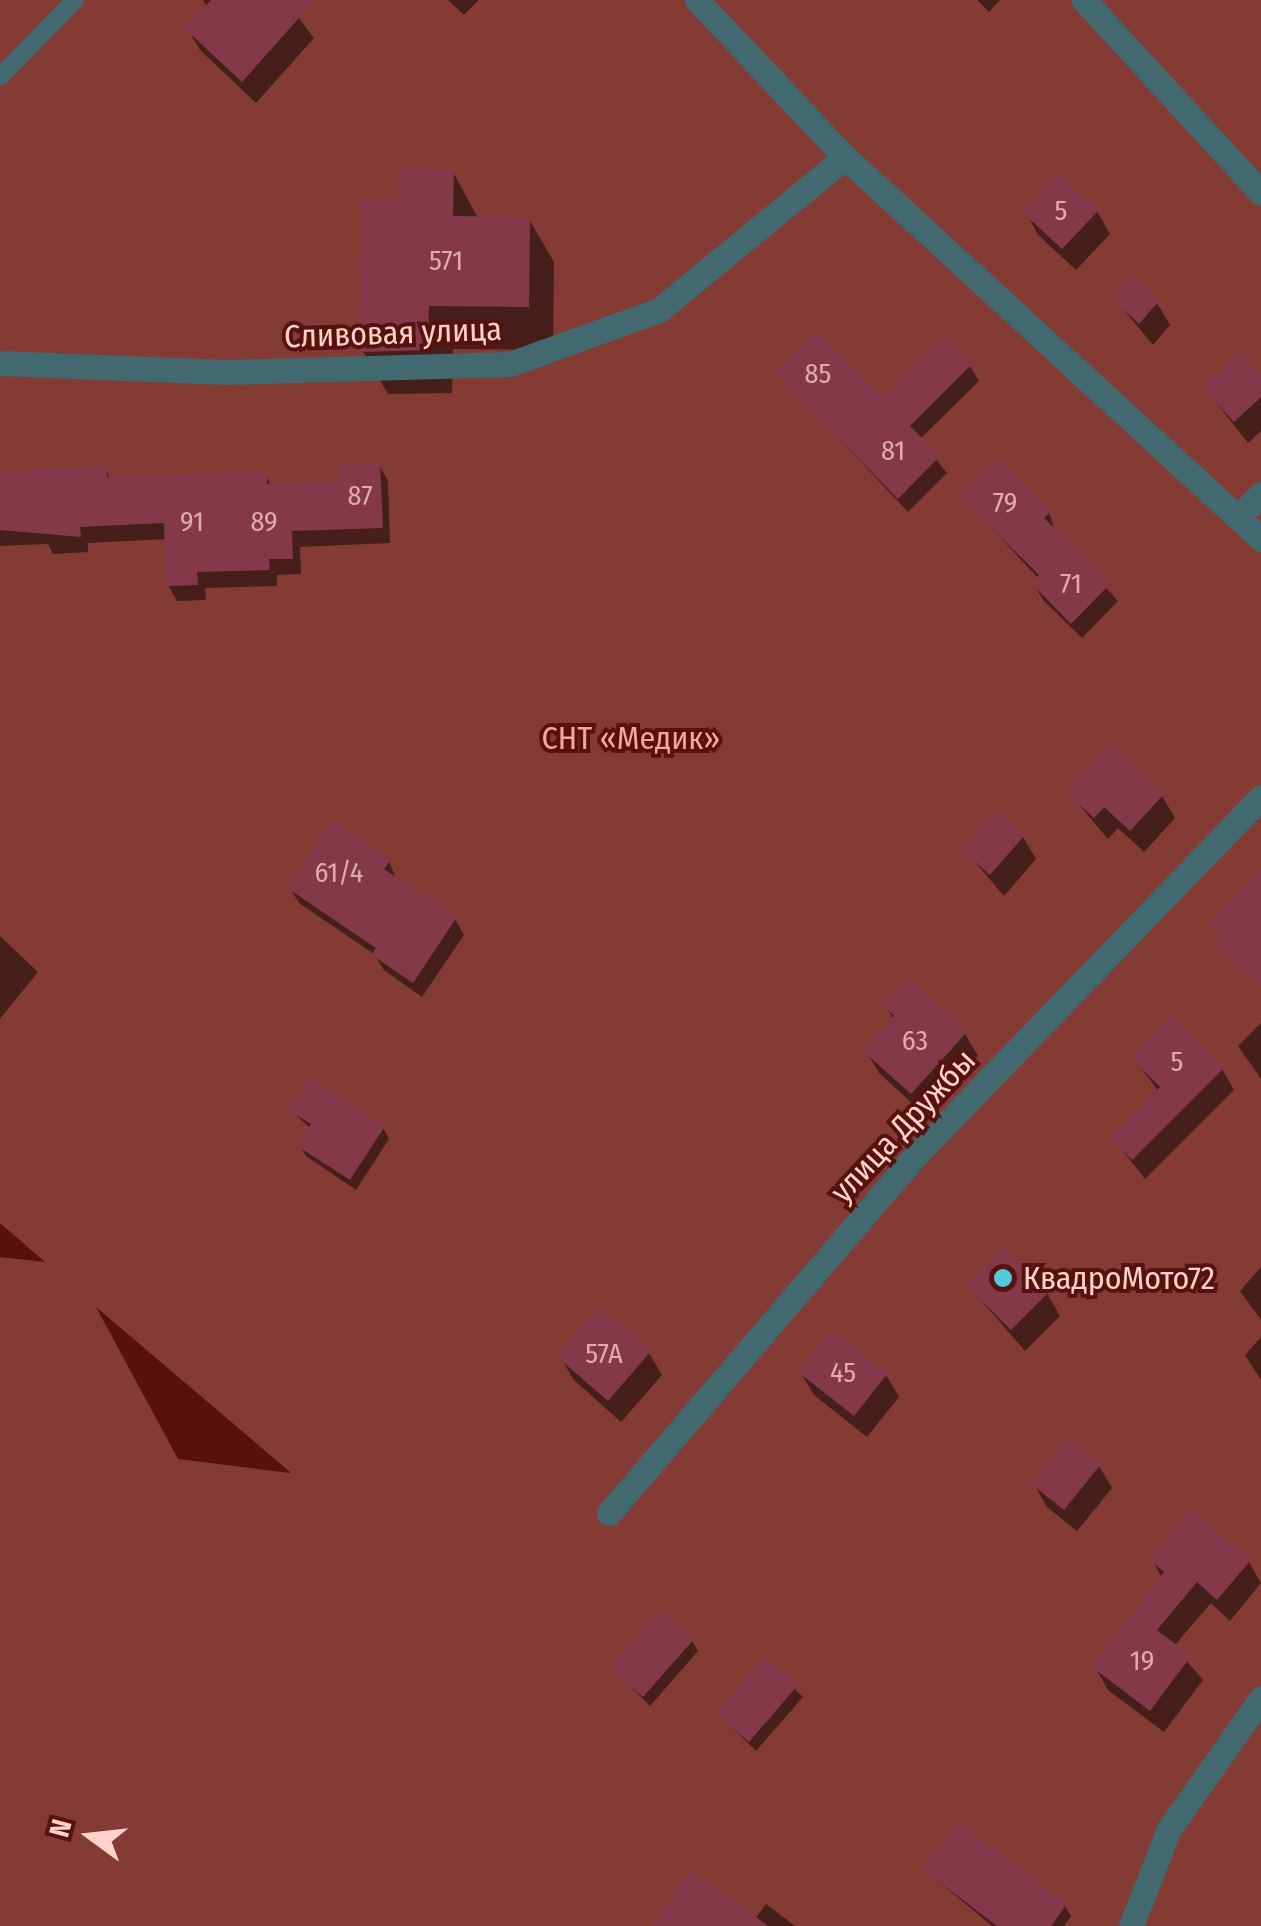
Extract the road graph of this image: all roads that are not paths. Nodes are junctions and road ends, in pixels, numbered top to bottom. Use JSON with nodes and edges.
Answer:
{"nodes":[{"id":1,"x":75,"y":0,"type":"edge"},
{"id":2,"x":697,"y":0,"type":"edge"},
{"id":3,"x":1084,"y":0,"type":"edge"},
{"id":4,"x":0,"y":77,"type":"edge"},
{"id":5,"x":845,"y":156,"type":"junction"},
{"id":6,"x":1261,"y":193,"type":"edge"},
{"id":7,"x":0,"y":363,"type":"edge"},
{"id":8,"x":1261,"y":494,"type":"edge"},
{"id":9,"x":1240,"y":514,"type":"junction"},
{"id":10,"x":1261,"y":538,"type":"edge"},
{"id":11,"x":1261,"y":797,"type":"edge"},
{"id":12,"x":609,"y":1513,"type":"dead end"},
{"id":13,"x":1261,"y":1698,"type":"edge"},
{"id":14,"x":1130,"y":1926,"type":"edge"}],
"edges":[{"from":1,"to":4,"type":"lane"},
{"from":2,"to":5,"type":"street"},
{"from":3,"to":6,"type":"street"},
{"from":5,"to":7,"type":"street","name":"Сливовая улица"},
{"from":5,"to":9,"type":"street"},
{"from":8,"to":9,"type":"street"},
{"from":9,"to":10,"type":"street"},
{"from":11,"to":12,"type":"street","name":"улица Дружбы"},
{"from":13,"to":14,"type":"street"}]}
